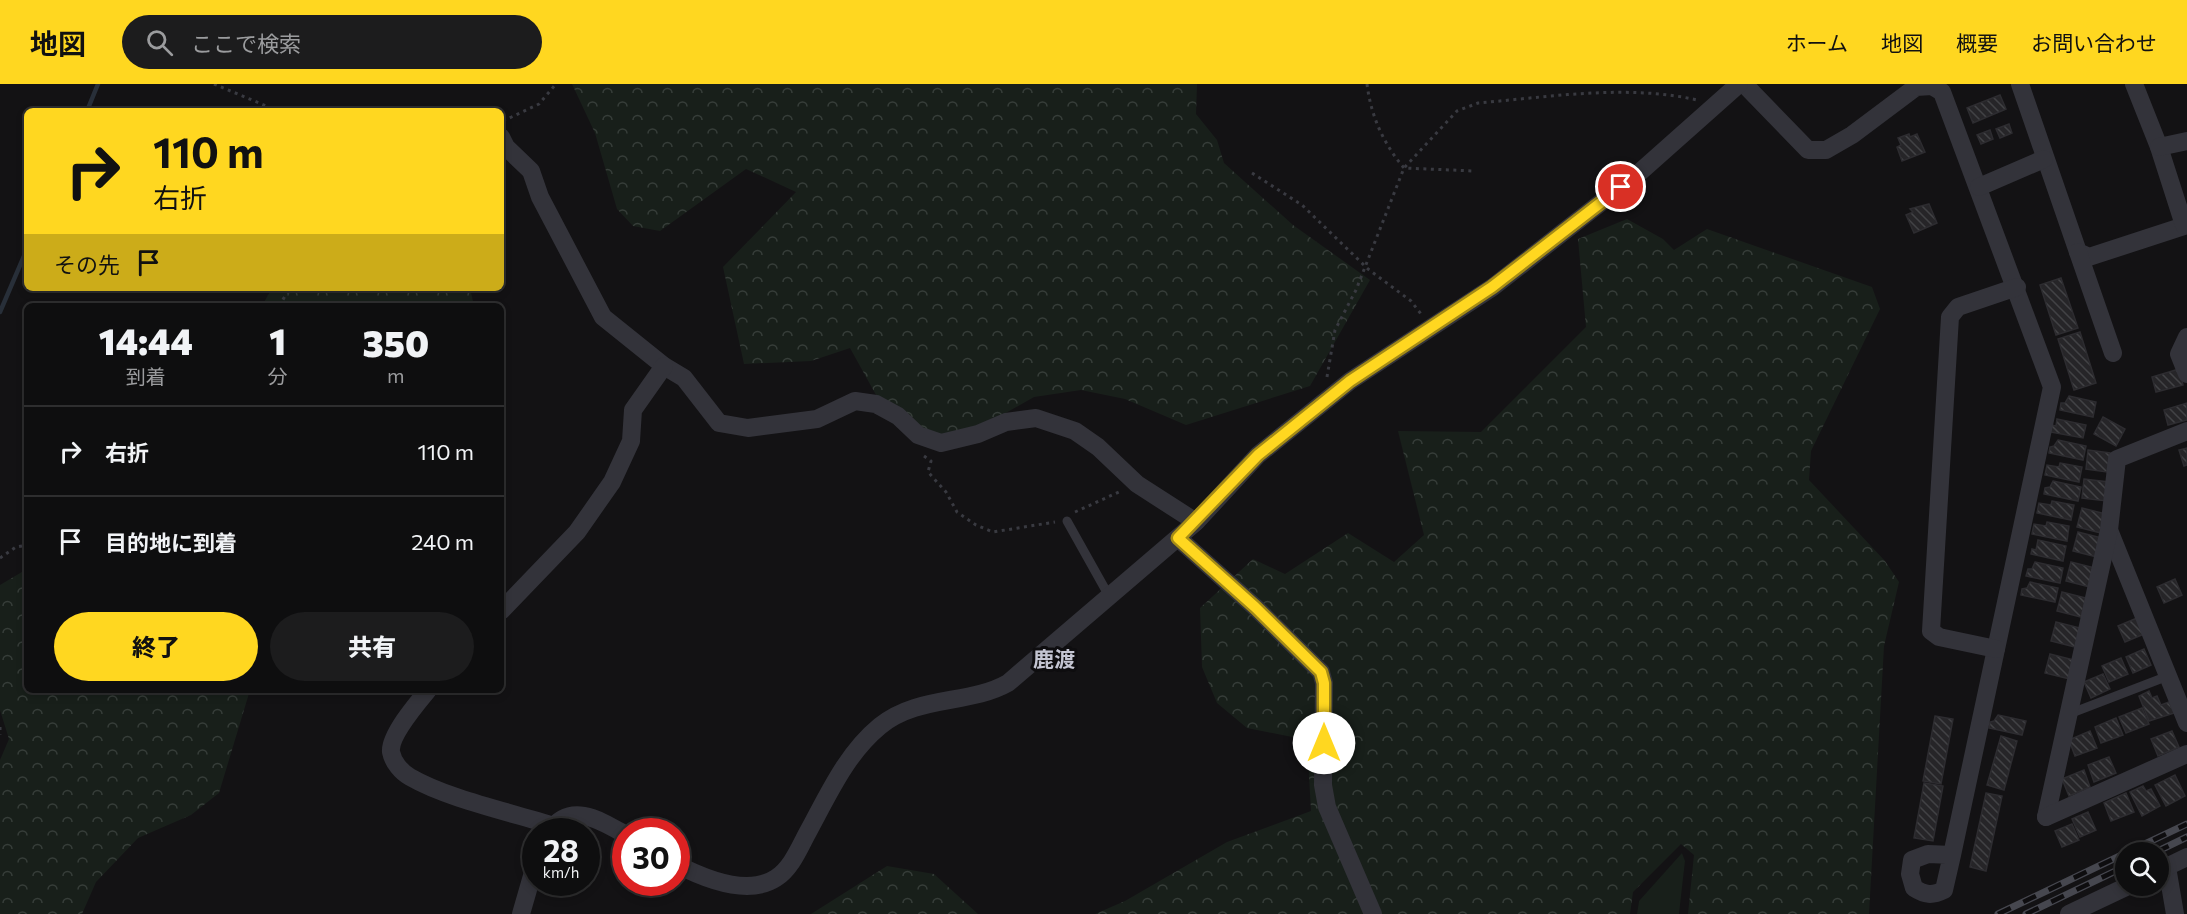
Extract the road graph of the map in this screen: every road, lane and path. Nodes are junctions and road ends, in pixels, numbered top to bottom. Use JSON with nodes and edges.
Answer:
{"nodes":[{"id":1,"x":214,"y":84,"type":"edge"},
{"id":2,"x":556,"y":84,"type":"edge"},
{"id":3,"x":1367,"y":84,"type":"edge"},
{"id":4,"x":1739,"y":84,"type":"edge"},
{"id":5,"x":1744,"y":84,"type":"edge"},
{"id":6,"x":2020,"y":84,"type":"edge"},
{"id":7,"x":2134,"y":84,"type":"edge"},
{"id":8,"x":1713,"y":105,"type":"junction"},
{"id":9,"x":271,"y":108,"type":"edge"},
{"id":10,"x":504,"y":120,"type":"edge"},
{"id":11,"x":2187,"y":141,"type":"edge"},
{"id":12,"x":504,"y":143,"type":"edge"},
{"id":13,"x":2159,"y":147,"type":"junction"},
{"id":14,"x":2044,"y":159,"type":"junction"},
{"id":15,"x":1404,"y":168,"type":"junction"},
{"id":16,"x":1474,"y":171,"type":"dead end"},
{"id":17,"x":1252,"y":173,"type":"dead end"},
{"id":18,"x":1979,"y":187,"type":"junction"},
{"id":19,"x":2186,"y":225,"type":"edge"},
{"id":20,"x":2078,"y":252,"type":"junction"},
{"id":21,"x":1365,"y":264,"type":"junction"},
{"id":22,"x":2017,"y":287,"type":"junction"},
{"id":23,"x":1427,"y":329,"type":"junction"},
{"id":24,"x":2187,"y":337,"type":"edge"},
{"id":25,"x":2114,"y":353,"type":"dead end"},
{"id":26,"x":664,"y":366,"type":"junction"},
{"id":27,"x":2187,"y":374,"type":"edge"},
{"id":28,"x":1323,"y":403,"type":"junction"},
{"id":29,"x":2187,"y":431,"type":"edge"},
{"id":30,"x":920,"y":453,"type":"dead end"},
{"id":31,"x":1137,"y":484,"type":"junction"},
{"id":32,"x":1067,"y":520,"type":"junction"},
{"id":33,"x":1196,"y":522,"type":"junction"},
{"id":34,"x":2109,"y":530,"type":"junction"},
{"id":35,"x":1178,"y":538,"type":"junction"},
{"id":36,"x":24,"y":546,"type":"edge"},
{"id":37,"x":0,"y":558,"type":"edge"},
{"id":38,"x":1109,"y":596,"type":"junction"},
{"id":39,"x":504,"y":608,"type":"edge"},
{"id":40,"x":1996,"y":649,"type":"junction"},
{"id":41,"x":2168,"y":676,"type":"junction"},
{"id":42,"x":426,"y":693,"type":"edge"},
{"id":43,"x":2068,"y":715,"type":"junction"},
{"id":44,"x":2187,"y":723,"type":"edge"},
{"id":45,"x":0,"y":727,"type":"edge"},
{"id":46,"x":0,"y":735,"type":"edge"},
{"id":47,"x":2187,"y":754,"type":"edge"},
{"id":48,"x":522,"y":818,"type":"edge"},
{"id":49,"x":564,"y":818,"type":"edge"},
{"id":50,"x":592,"y":818,"type":"edge"},
{"id":51,"x":1952,"y":855,"type":"dead end"},
{"id":52,"x":2187,"y":857,"type":"edge"},
{"id":53,"x":2169,"y":866,"type":"edge"},
{"id":54,"x":690,"y":872,"type":"edge"},
{"id":55,"x":2169,"y":892,"type":"edge"},
{"id":56,"x":2115,"y":894,"type":"edge"},
{"id":57,"x":526,"y":896,"type":"edge"},
{"id":58,"x":2092,"y":909,"type":"edge"},
{"id":59,"x":521,"y":914,"type":"edge"},
{"id":60,"x":1373,"y":914,"type":"edge"},
{"id":61,"x":2069,"y":914,"type":"edge"},
{"id":62,"x":2175,"y":914,"type":"edge"}],
"edges":[{"from":1,"to":9,"type":"path"},
{"from":2,"to":10,"type":"path"},
{"from":3,"to":15,"type":"path"},
{"from":4,"to":8,"type":"street"},
{"from":5,"to":18,"type":"street"},
{"from":6,"to":14,"type":"street"},
{"from":7,"to":13,"type":"street"},
{"from":8,"to":15,"type":"path"},
{"from":8,"to":23,"type":"street"},
{"from":11,"to":13,"type":"street"},
{"from":12,"to":26,"type":"street"},
{"from":13,"to":19,"type":"street"},
{"from":14,"to":18,"type":"street"},
{"from":14,"to":20,"type":"street"},
{"from":15,"to":16,"type":"path"},
{"from":15,"to":21,"type":"path"},
{"from":17,"to":21,"type":"path"},
{"from":18,"to":22,"type":"street"},
{"from":19,"to":20,"type":"street"},
{"from":20,"to":25,"type":"street"},
{"from":21,"to":23,"type":"path"},
{"from":21,"to":28,"type":"path"},
{"from":22,"to":40,"type":"street"},
{"from":22,"to":40,"type":"street"},
{"from":23,"to":28,"type":"street"},
{"from":24,"to":27,"type":"street"},
{"from":26,"to":31,"type":"street"},
{"from":26,"to":39,"type":"street"},
{"from":28,"to":33,"type":"street"},
{"from":29,"to":34,"type":"street"},
{"from":30,"to":32,"type":"path"},
{"from":31,"to":32,"type":"path"},
{"from":31,"to":33,"type":"street"},
{"from":32,"to":38,"type":"lane"},
{"from":33,"to":35,"type":"street"},
{"from":34,"to":41,"type":"street"},
{"from":34,"to":43,"type":"street"},
{"from":35,"to":38,"type":"street"},
{"from":35,"to":60,"type":"street"},
{"from":36,"to":37,"type":"path"},
{"from":38,"to":54,"type":"street"},
{"from":40,"to":51,"type":"street"},
{"from":41,"to":43,"type":"lane"},
{"from":41,"to":44,"type":"street"},
{"from":42,"to":48,"type":"street"},
{"from":43,"to":47,"type":"street"},
{"from":45,"to":46,"type":"path"},
{"from":49,"to":50,"type":"street"},
{"from":52,"to":53,"type":"street"},
{"from":55,"to":62,"type":"street"},
{"from":56,"to":58,"type":"street"},
{"from":57,"to":59,"type":"street"},
{"from":58,"to":61,"type":"street"}]}
